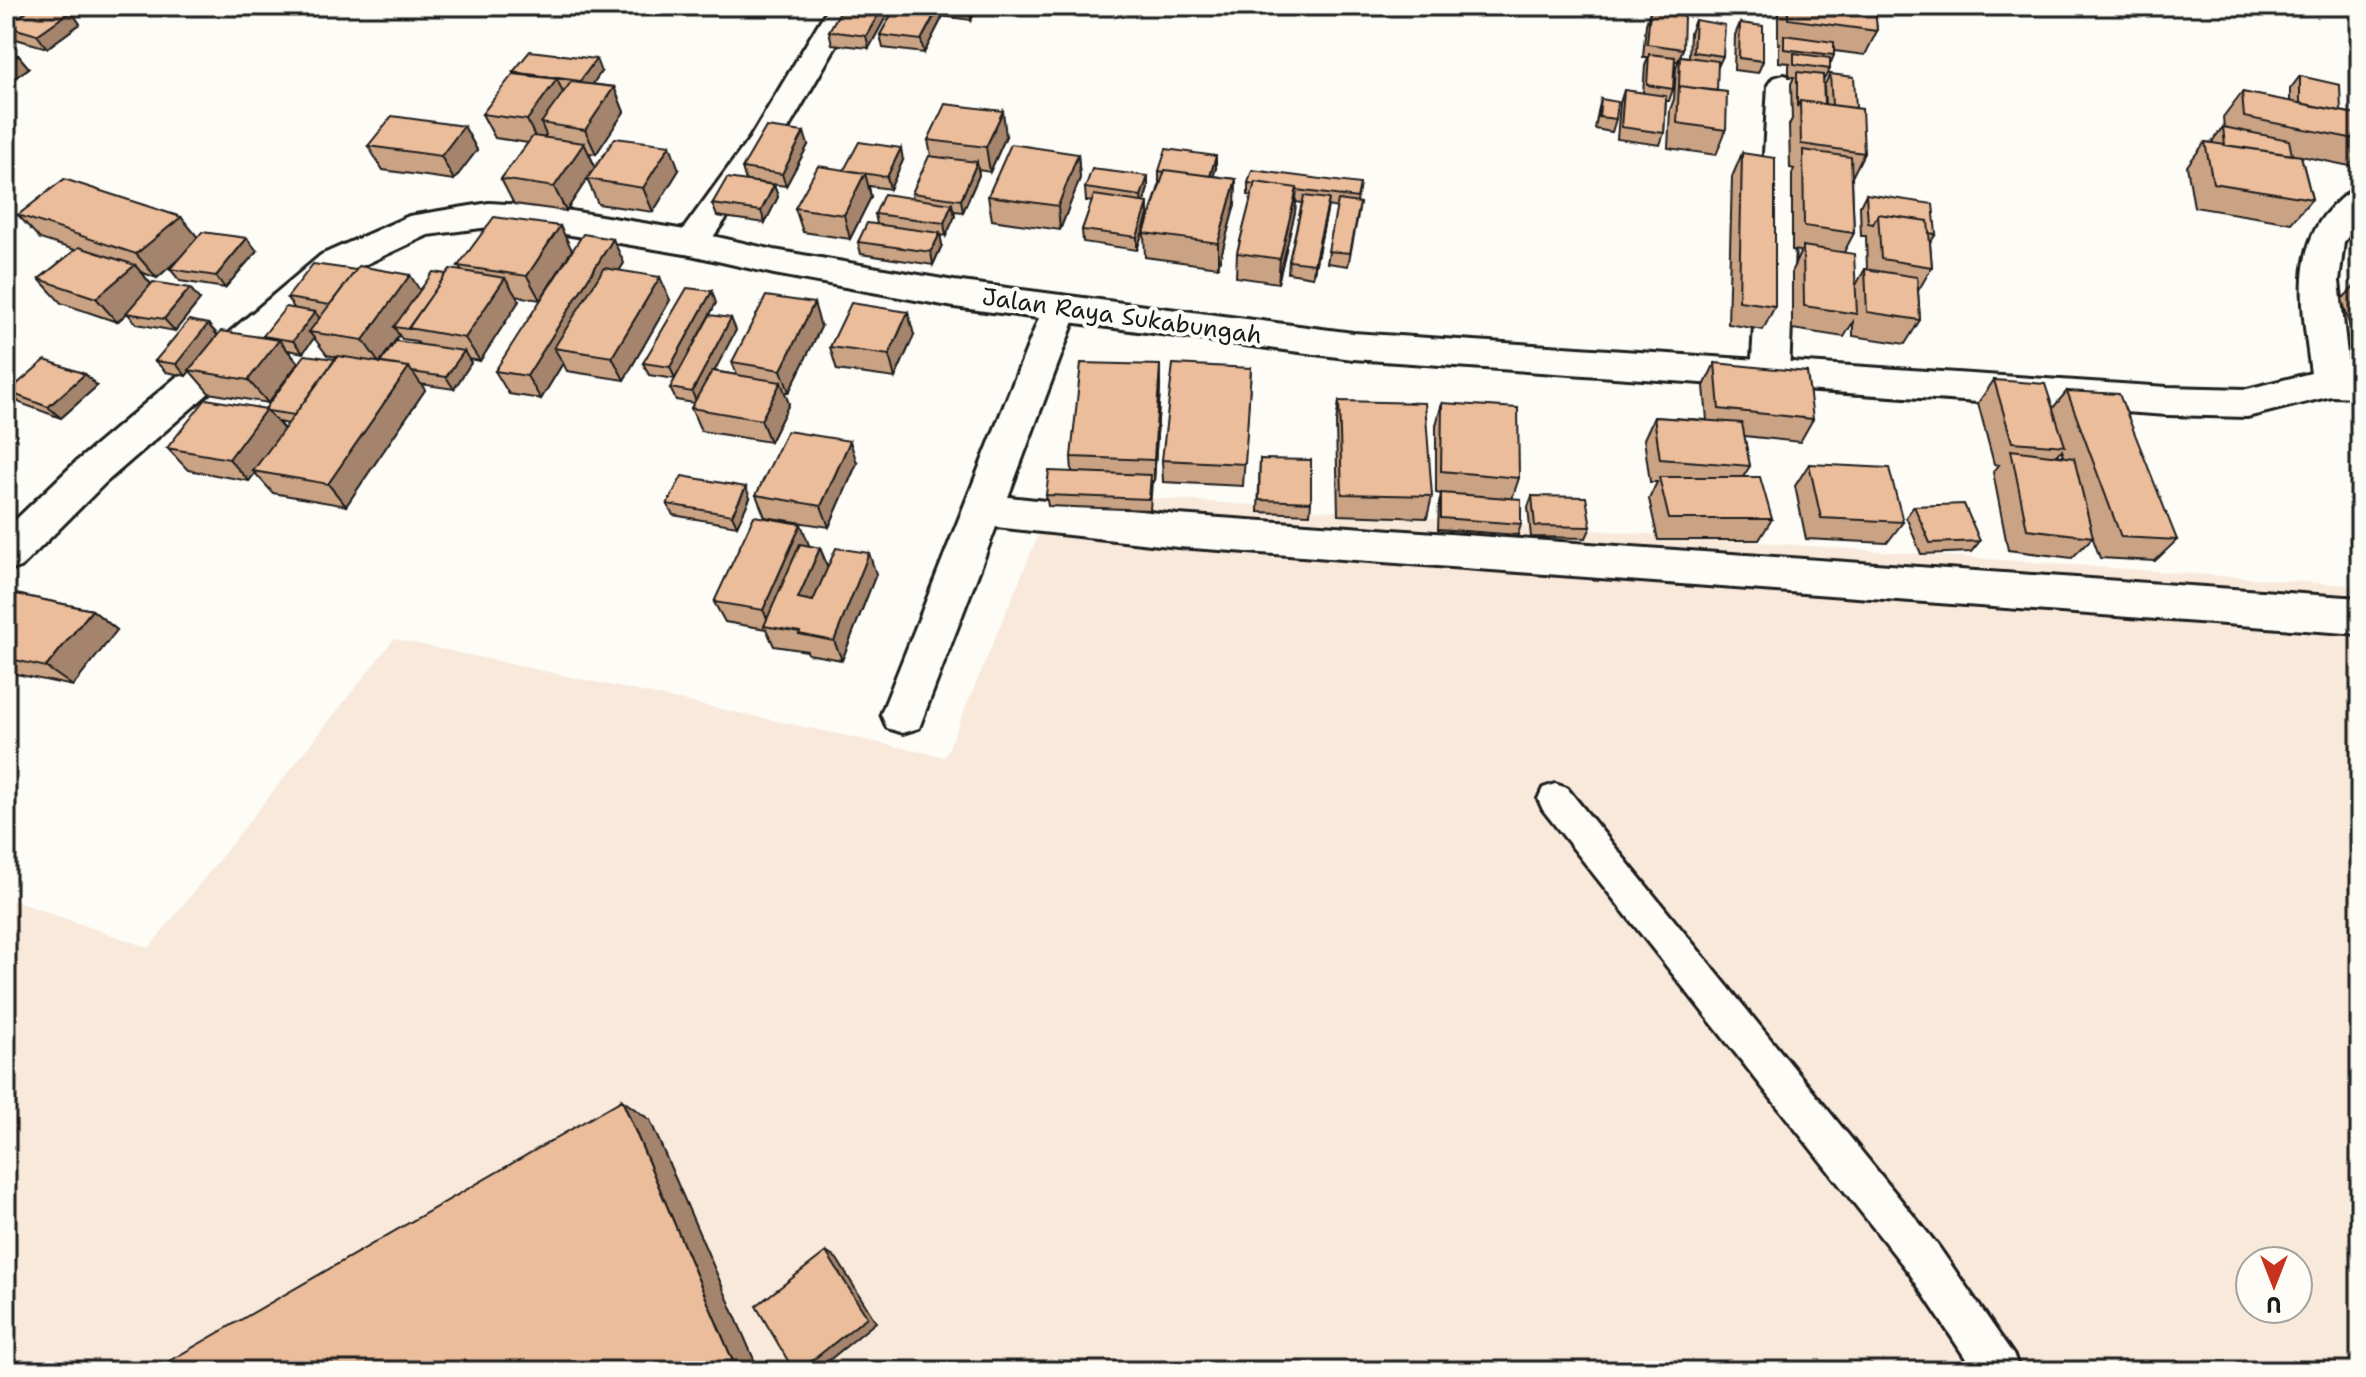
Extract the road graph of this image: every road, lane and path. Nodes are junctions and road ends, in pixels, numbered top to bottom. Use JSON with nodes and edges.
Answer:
{"nodes":[{"id":1,"x":844,"y":6,"type":"edge"},
{"id":2,"x":1784,"y":85,"type":"dead end"},
{"id":3,"x":2360,"y":199,"type":"edge"},
{"id":4,"x":691,"y":243,"type":"junction"},
{"id":5,"x":1061,"y":308,"type":"junction"},
{"id":6,"x":1770,"y":376,"type":"junction"},
{"id":7,"x":2346,"y":383,"type":"edge"},
{"id":8,"x":984,"y":510,"type":"junction"},
{"id":9,"x":6,"y":555,"type":"edge"},
{"id":10,"x":2360,"y":616,"type":"edge"},
{"id":11,"x":903,"y":714,"type":"dead end"},
{"id":12,"x":1555,"y":799,"type":"dead end"},
{"id":13,"x":1999,"y":1371,"type":"edge"}],
"edges":[{"from":1,"to":4,"type":"street"},
{"from":2,"to":6,"type":"street"},
{"from":3,"to":7,"type":"street"},
{"from":4,"to":5,"type":"street","name":"Jalan Raya Sukabungah"},
{"from":4,"to":9,"type":"street","name":"Jalan Raya Sukabungah"},
{"from":5,"to":6,"type":"street","name":"Jalan Raya Sukabungah"},
{"from":5,"to":8,"type":"street"},
{"from":6,"to":7,"type":"street","name":"Jalan Raya Sukabungah"},
{"from":8,"to":10,"type":"street"},
{"from":8,"to":11,"type":"street"},
{"from":12,"to":13,"type":"lane"}]}
